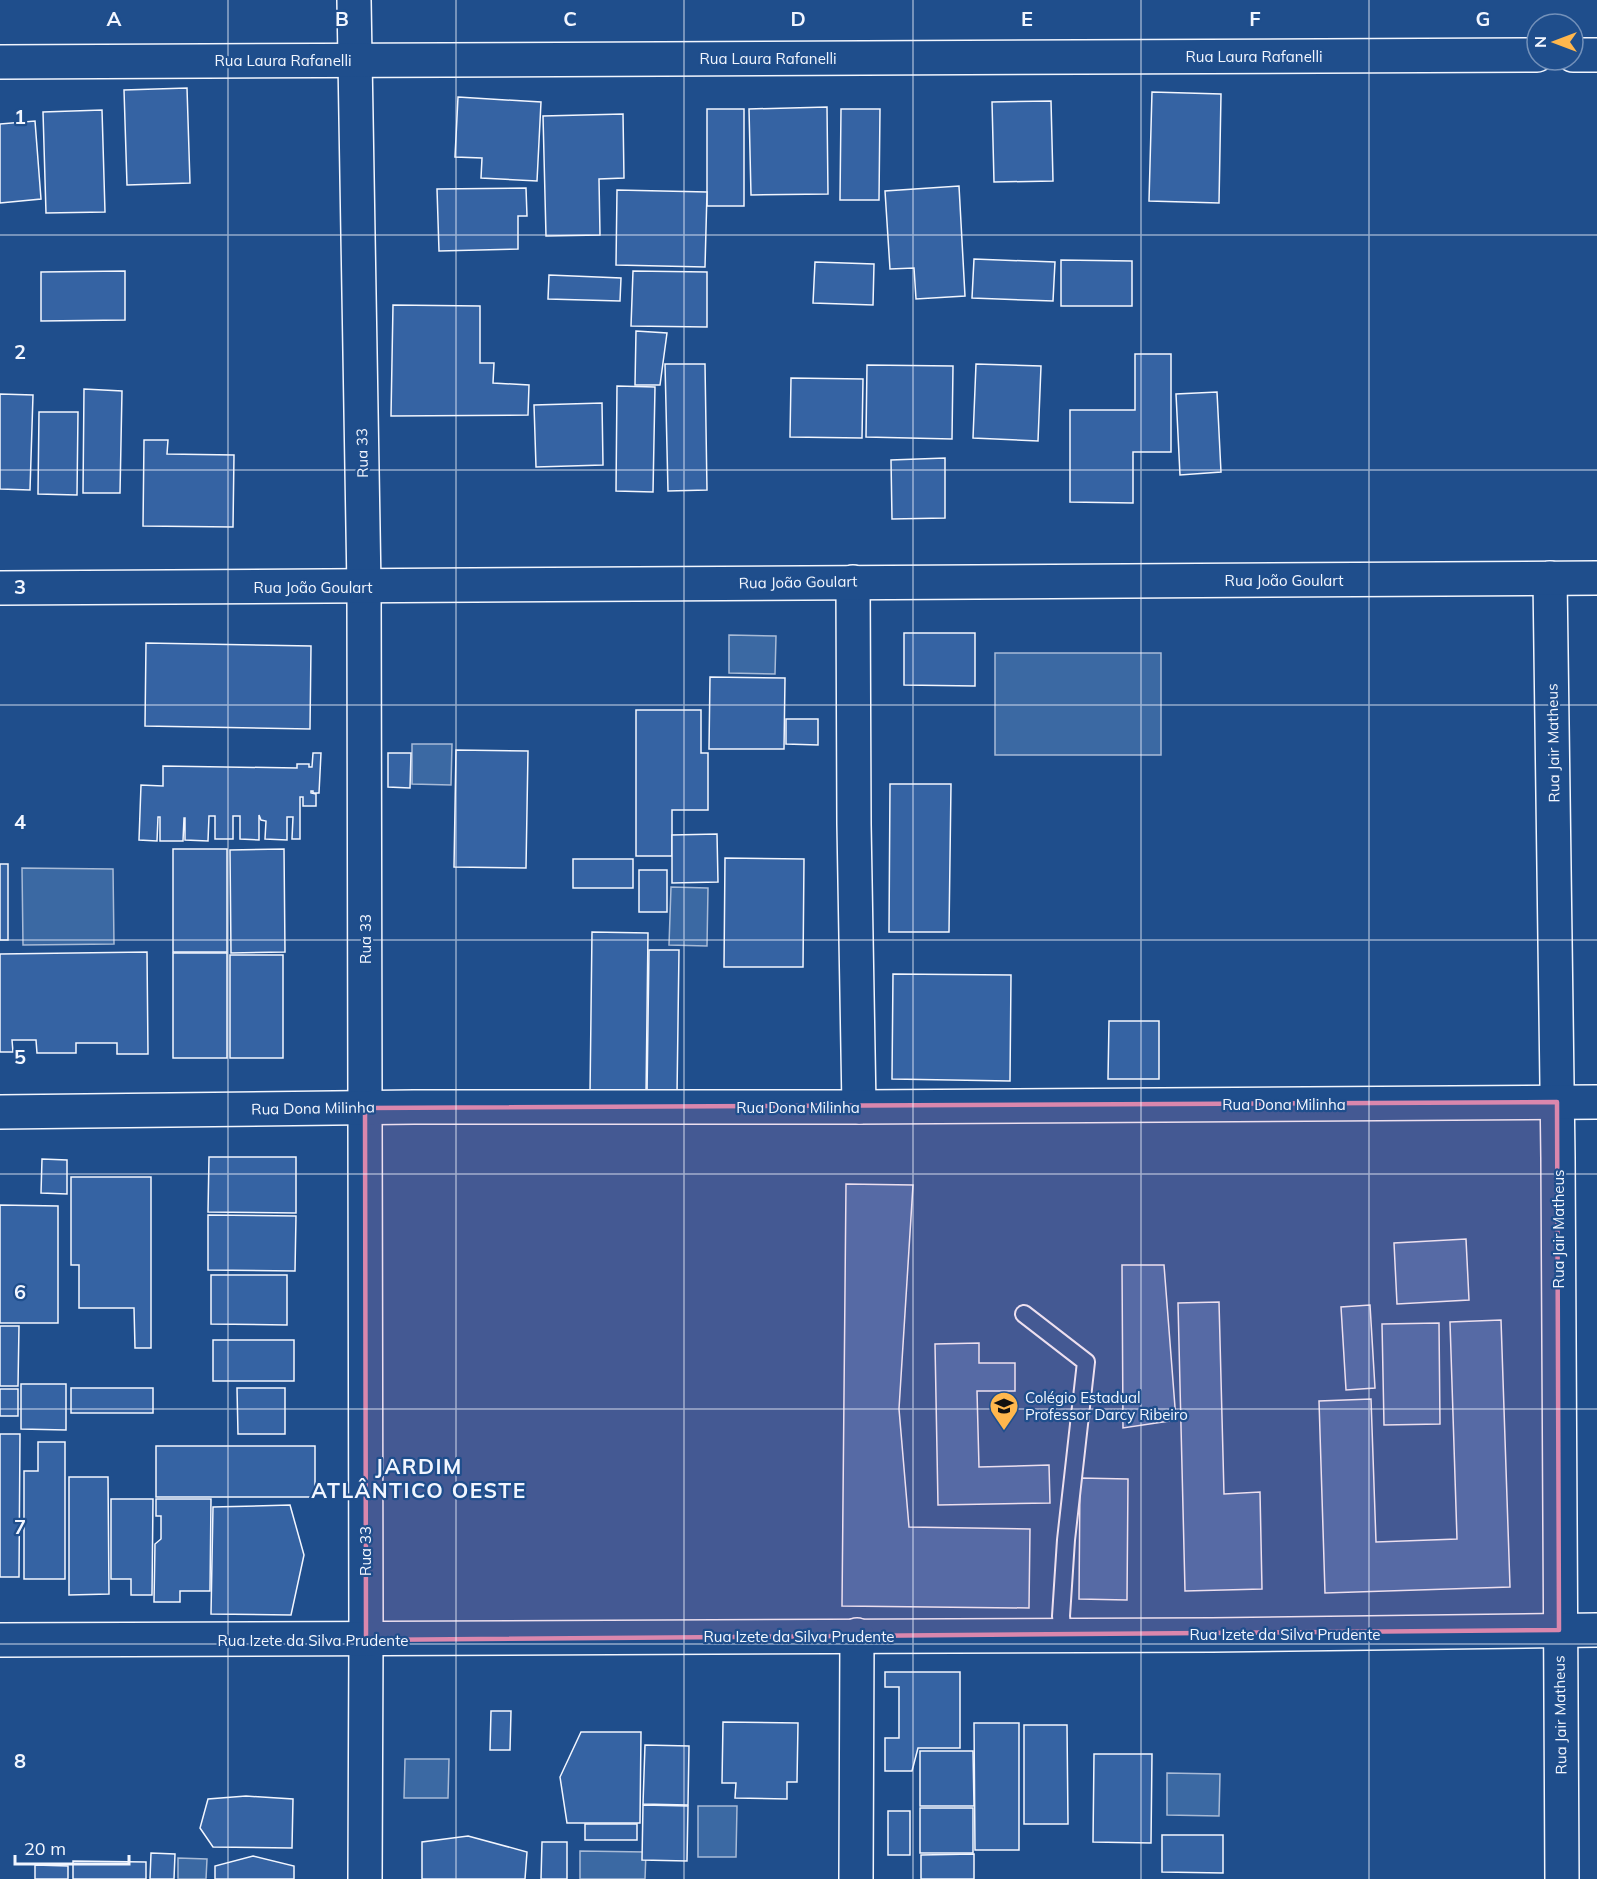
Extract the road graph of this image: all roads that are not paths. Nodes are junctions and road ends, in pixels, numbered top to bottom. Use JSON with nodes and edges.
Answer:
{"nodes":[{"id":1,"x":354,"y":0,"type":"edge"},
{"id":2,"x":1525,"y":56,"type":"edge"},
{"id":3,"x":355,"y":59,"type":"junction"},
{"id":4,"x":0,"y":62,"type":"edge"},
{"id":5,"x":1550,"y":578,"type":"junction"},
{"id":6,"x":1597,"y":578,"type":"edge"},
{"id":7,"x":853,"y":582,"type":"junction"},
{"id":8,"x":364,"y":587,"type":"junction"},
{"id":9,"x":0,"y":588,"type":"edge"},
{"id":10,"x":1557,"y":1102,"type":"junction"},
{"id":11,"x":1597,"y":1102,"type":"edge"},
{"id":12,"x":859,"y":1107,"type":"junction"},
{"id":13,"x":365,"y":1108,"type":"junction"},
{"id":14,"x":0,"y":1112,"type":"edge"},
{"id":15,"x":1024,"y":1314,"type":"dead end"},
{"id":16,"x":1559,"y":1630,"type":"junction"},
{"id":17,"x":1597,"y":1630,"type":"edge"},
{"id":18,"x":858,"y":1635,"type":"junction"},
{"id":19,"x":1063,"y":1635,"type":"junction"},
{"id":20,"x":0,"y":1640,"type":"edge"},
{"id":21,"x":366,"y":1640,"type":"junction"},
{"id":22,"x":364,"y":1879,"type":"edge"},
{"id":23,"x":856,"y":1879,"type":"edge"},
{"id":24,"x":1562,"y":1879,"type":"edge"}],
"edges":[{"from":1,"to":3,"type":"street","name":"Rua 33"},
{"from":2,"to":3,"type":"street","name":"Rua Laura Rafanelli"},
{"from":3,"to":4,"type":"street","name":"Rua Laura Rafanelli"},
{"from":3,"to":8,"type":"street","name":"Rua 33"},
{"from":5,"to":6,"type":"street","name":"Rua João Goulart"},
{"from":5,"to":7,"type":"street","name":"Rua João Goulart"},
{"from":5,"to":10,"type":"street","name":"Rua Jair Matheus"},
{"from":7,"to":8,"type":"street","name":"Rua João Goulart"},
{"from":7,"to":12,"type":"street"},
{"from":8,"to":9,"type":"street","name":"Rua João Goulart"},
{"from":8,"to":13,"type":"street","name":"Rua 33"},
{"from":10,"to":11,"type":"street","name":"Rua Dona Milinha"},
{"from":10,"to":12,"type":"street","name":"Rua Dona Milinha"},
{"from":10,"to":16,"type":"street","name":"Rua Jair Matheus"},
{"from":12,"to":13,"type":"street","name":"Rua Dona Milinha"},
{"from":13,"to":14,"type":"street","name":"Rua Dona Milinha"},
{"from":13,"to":21,"type":"street","name":"Rua 33"},
{"from":15,"to":19,"type":"lane"},
{"from":16,"to":17,"type":"street","name":"Rua Izete da Silva Prudente"},
{"from":16,"to":19,"type":"street","name":"Rua Izete da Silva Prudente"},
{"from":16,"to":24,"type":"street","name":"Rua Jair Matheus"},
{"from":18,"to":19,"type":"street","name":"Rua Izete da Silva Prudente"},
{"from":18,"to":21,"type":"street","name":"Rua Izete da Silva Prudente"},
{"from":18,"to":23,"type":"street"},
{"from":20,"to":21,"type":"street","name":"Rua Izete da Silva Prudente"},
{"from":21,"to":22,"type":"street","name":"Rua 33"}]}
